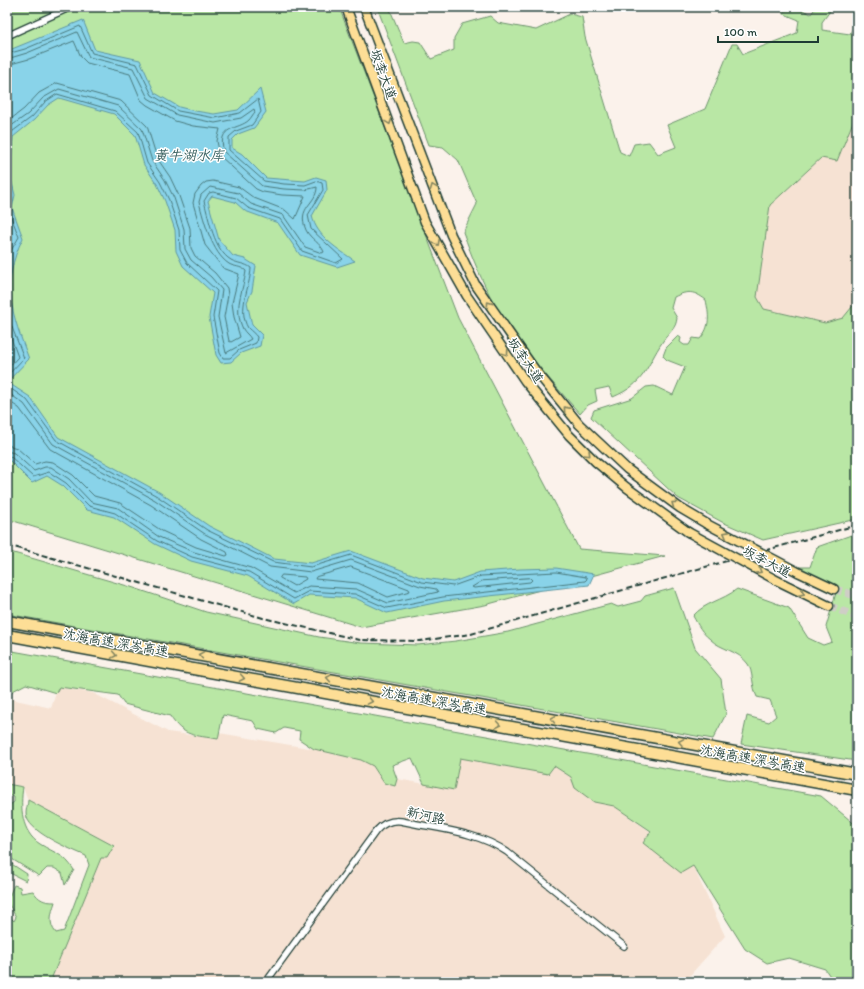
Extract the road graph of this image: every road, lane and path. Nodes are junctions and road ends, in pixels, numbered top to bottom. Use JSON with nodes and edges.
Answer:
{"nodes":[{"id":1,"x":71,"y":7,"type":"edge"},
{"id":2,"x":346,"y":7,"type":"edge"},
{"id":3,"x":364,"y":7,"type":"edge"},
{"id":4,"x":7,"y":36,"type":"edge"},
{"id":5,"x":834,"y":589,"type":"tunnel mouth"},
{"id":6,"x":829,"y":606,"type":"tunnel mouth"},
{"id":7,"x":7,"y":621,"type":"edge"},
{"id":8,"x":7,"y":635,"type":"edge"},
{"id":9,"x":7,"y":639,"type":"edge"},
{"id":10,"x":90,"y":650,"type":"junction"},
{"id":11,"x":857,"y":774,"type":"edge"},
{"id":12,"x":857,"y":790,"type":"edge"},
{"id":13,"x":624,"y":946,"type":"dead end"},
{"id":14,"x":266,"y":982,"type":"edge"}],
"edges":[{"from":1,"to":4,"type":"street"},
{"from":2,"to":6,"type":"main road","name":"坂李大道","one_way":true,"bridge":true},
{"from":5,"to":3,"type":"main road","name":"坂李大道","one_way":true,"bridge":true},
{"from":11,"to":7,"type":"highway","name":"沈海高速 深岑高速","one_way":true},
{"from":8,"to":10,"type":"highway","name":"沈海高速 深岑高速"},
{"from":9,"to":10,"type":"highway"},
{"from":10,"to":12,"type":"highway","name":"沈海高速 深岑高速","one_way":true},
{"from":13,"to":14,"type":"street","name":"新河路"}]}
